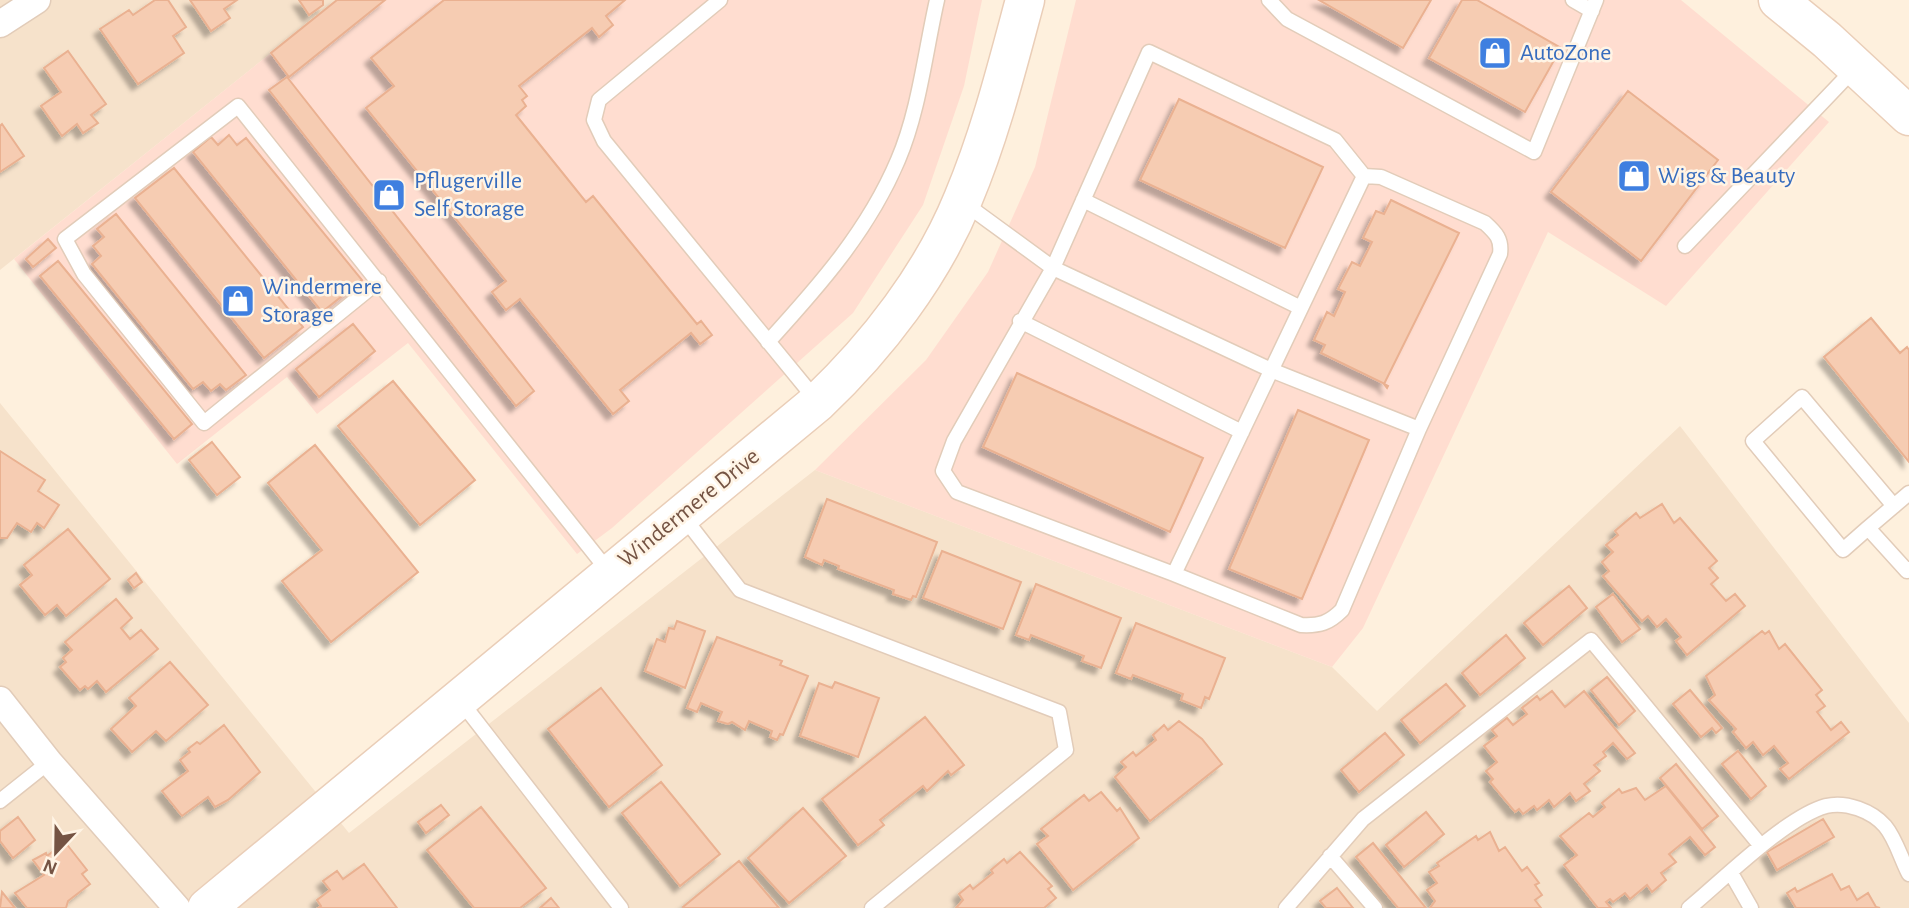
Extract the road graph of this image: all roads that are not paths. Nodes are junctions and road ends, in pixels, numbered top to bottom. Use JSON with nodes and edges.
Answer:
{"nodes":[{"id":1,"x":37,"y":0,"type":"edge"},
{"id":2,"x":720,"y":0,"type":"edge"},
{"id":3,"x":937,"y":0,"type":"edge"},
{"id":4,"x":1025,"y":0,"type":"edge"},
{"id":5,"x":1269,"y":0,"type":"edge"},
{"id":6,"x":1573,"y":0,"type":"edge"},
{"id":7,"x":1778,"y":0,"type":"edge"},
{"id":8,"x":1594,"y":5,"type":"edge"},
{"id":9,"x":0,"y":24,"type":"edge"},
{"id":10,"x":1856,"y":67,"type":"junction"},
{"id":11,"x":1909,"y":116,"type":"edge"},
{"id":12,"x":1364,"y":176,"type":"junction"},
{"id":13,"x":1083,"y":200,"type":"junction"},
{"id":14,"x":962,"y":202,"type":"junction"},
{"id":15,"x":1685,"y":246,"type":"dead end"},
{"id":16,"x":1053,"y":268,"type":"junction"},
{"id":17,"x":379,"y":281,"type":"junction"},
{"id":18,"x":1301,"y":308,"type":"junction"},
{"id":19,"x":1020,"y":321,"type":"junction"},
{"id":20,"x":768,"y":342,"type":"junction"},
{"id":21,"x":1271,"y":370,"type":"junction"},
{"id":22,"x":818,"y":402,"type":"junction"},
{"id":23,"x":1419,"y":429,"type":"junction"},
{"id":24,"x":1242,"y":432,"type":"junction"},
{"id":25,"x":1909,"y":494,"type":"edge"},
{"id":26,"x":1894,"y":506,"type":"junction"},
{"id":27,"x":681,"y":514,"type":"junction"},
{"id":28,"x":1868,"y":528,"type":"junction"},
{"id":29,"x":1908,"y":571,"type":"edge"},
{"id":30,"x":610,"y":573,"type":"junction"},
{"id":31,"x":1174,"y":574,"type":"junction"},
{"id":32,"x":458,"y":698,"type":"junction"},
{"id":33,"x":0,"y":700,"type":"edge"},
{"id":34,"x":49,"y":762,"type":"junction"},
{"id":35,"x":0,"y":801,"type":"edge"},
{"id":36,"x":1761,"y":846,"type":"junction"},
{"id":37,"x":1329,"y":856,"type":"junction"},
{"id":38,"x":1731,"y":873,"type":"junction"},
{"id":39,"x":1909,"y":874,"type":"edge"},
{"id":40,"x":177,"y":908,"type":"edge"},
{"id":41,"x":207,"y":908,"type":"edge"},
{"id":42,"x":621,"y":908,"type":"edge"},
{"id":43,"x":872,"y":908,"type":"edge"},
{"id":44,"x":1286,"y":908,"type":"edge"},
{"id":45,"x":1376,"y":908,"type":"edge"},
{"id":46,"x":1689,"y":908,"type":"edge"},
{"id":47,"x":1751,"y":908,"type":"edge"}],
"edges":[{"from":1,"to":9,"type":"street"},
{"from":2,"to":20,"type":"lane"},
{"from":3,"to":20,"type":"lane"},
{"from":4,"to":14,"type":"street","name":"Windermere Drive"},
{"from":5,"to":8,"type":"lane"},
{"from":6,"to":8,"type":"lane"},
{"from":7,"to":10,"type":"street"},
{"from":10,"to":11,"type":"street"},
{"from":10,"to":15,"type":"lane"},
{"from":12,"to":13,"type":"lane"},
{"from":12,"to":18,"type":"lane"},
{"from":12,"to":23,"type":"lane"},
{"from":13,"to":16,"type":"lane"},
{"from":13,"to":18,"type":"lane"},
{"from":14,"to":16,"type":"lane"},
{"from":14,"to":22,"type":"street","name":"Windermere Drive"},
{"from":16,"to":19,"type":"lane"},
{"from":16,"to":21,"type":"lane"},
{"from":17,"to":17,"type":"lane"},
{"from":17,"to":30,"type":"lane"},
{"from":18,"to":21,"type":"lane"},
{"from":19,"to":24,"type":"lane"},
{"from":19,"to":31,"type":"lane"},
{"from":20,"to":22,"type":"lane"},
{"from":21,"to":23,"type":"lane"},
{"from":21,"to":24,"type":"lane"},
{"from":22,"to":27,"type":"street","name":"Windermere Drive"},
{"from":23,"to":31,"type":"lane"},
{"from":24,"to":31,"type":"lane"},
{"from":25,"to":26,"type":"lane"},
{"from":26,"to":28,"type":"lane"},
{"from":26,"to":28,"type":"lane"},
{"from":27,"to":30,"type":"street","name":"Windermere Drive"},
{"from":27,"to":43,"type":"lane"},
{"from":28,"to":29,"type":"lane"},
{"from":30,"to":32,"type":"street","name":"Windermere Drive"},
{"from":32,"to":41,"type":"street","name":"Windermere Drive"},
{"from":32,"to":42,"type":"lane"},
{"from":33,"to":34,"type":"street"},
{"from":34,"to":35,"type":"lane"},
{"from":34,"to":40,"type":"street"},
{"from":36,"to":37,"type":"lane"},
{"from":36,"to":38,"type":"lane"},
{"from":36,"to":39,"type":"lane"},
{"from":37,"to":44,"type":"lane"},
{"from":37,"to":45,"type":"lane"},
{"from":38,"to":46,"type":"lane"},
{"from":38,"to":47,"type":"lane"}]}
